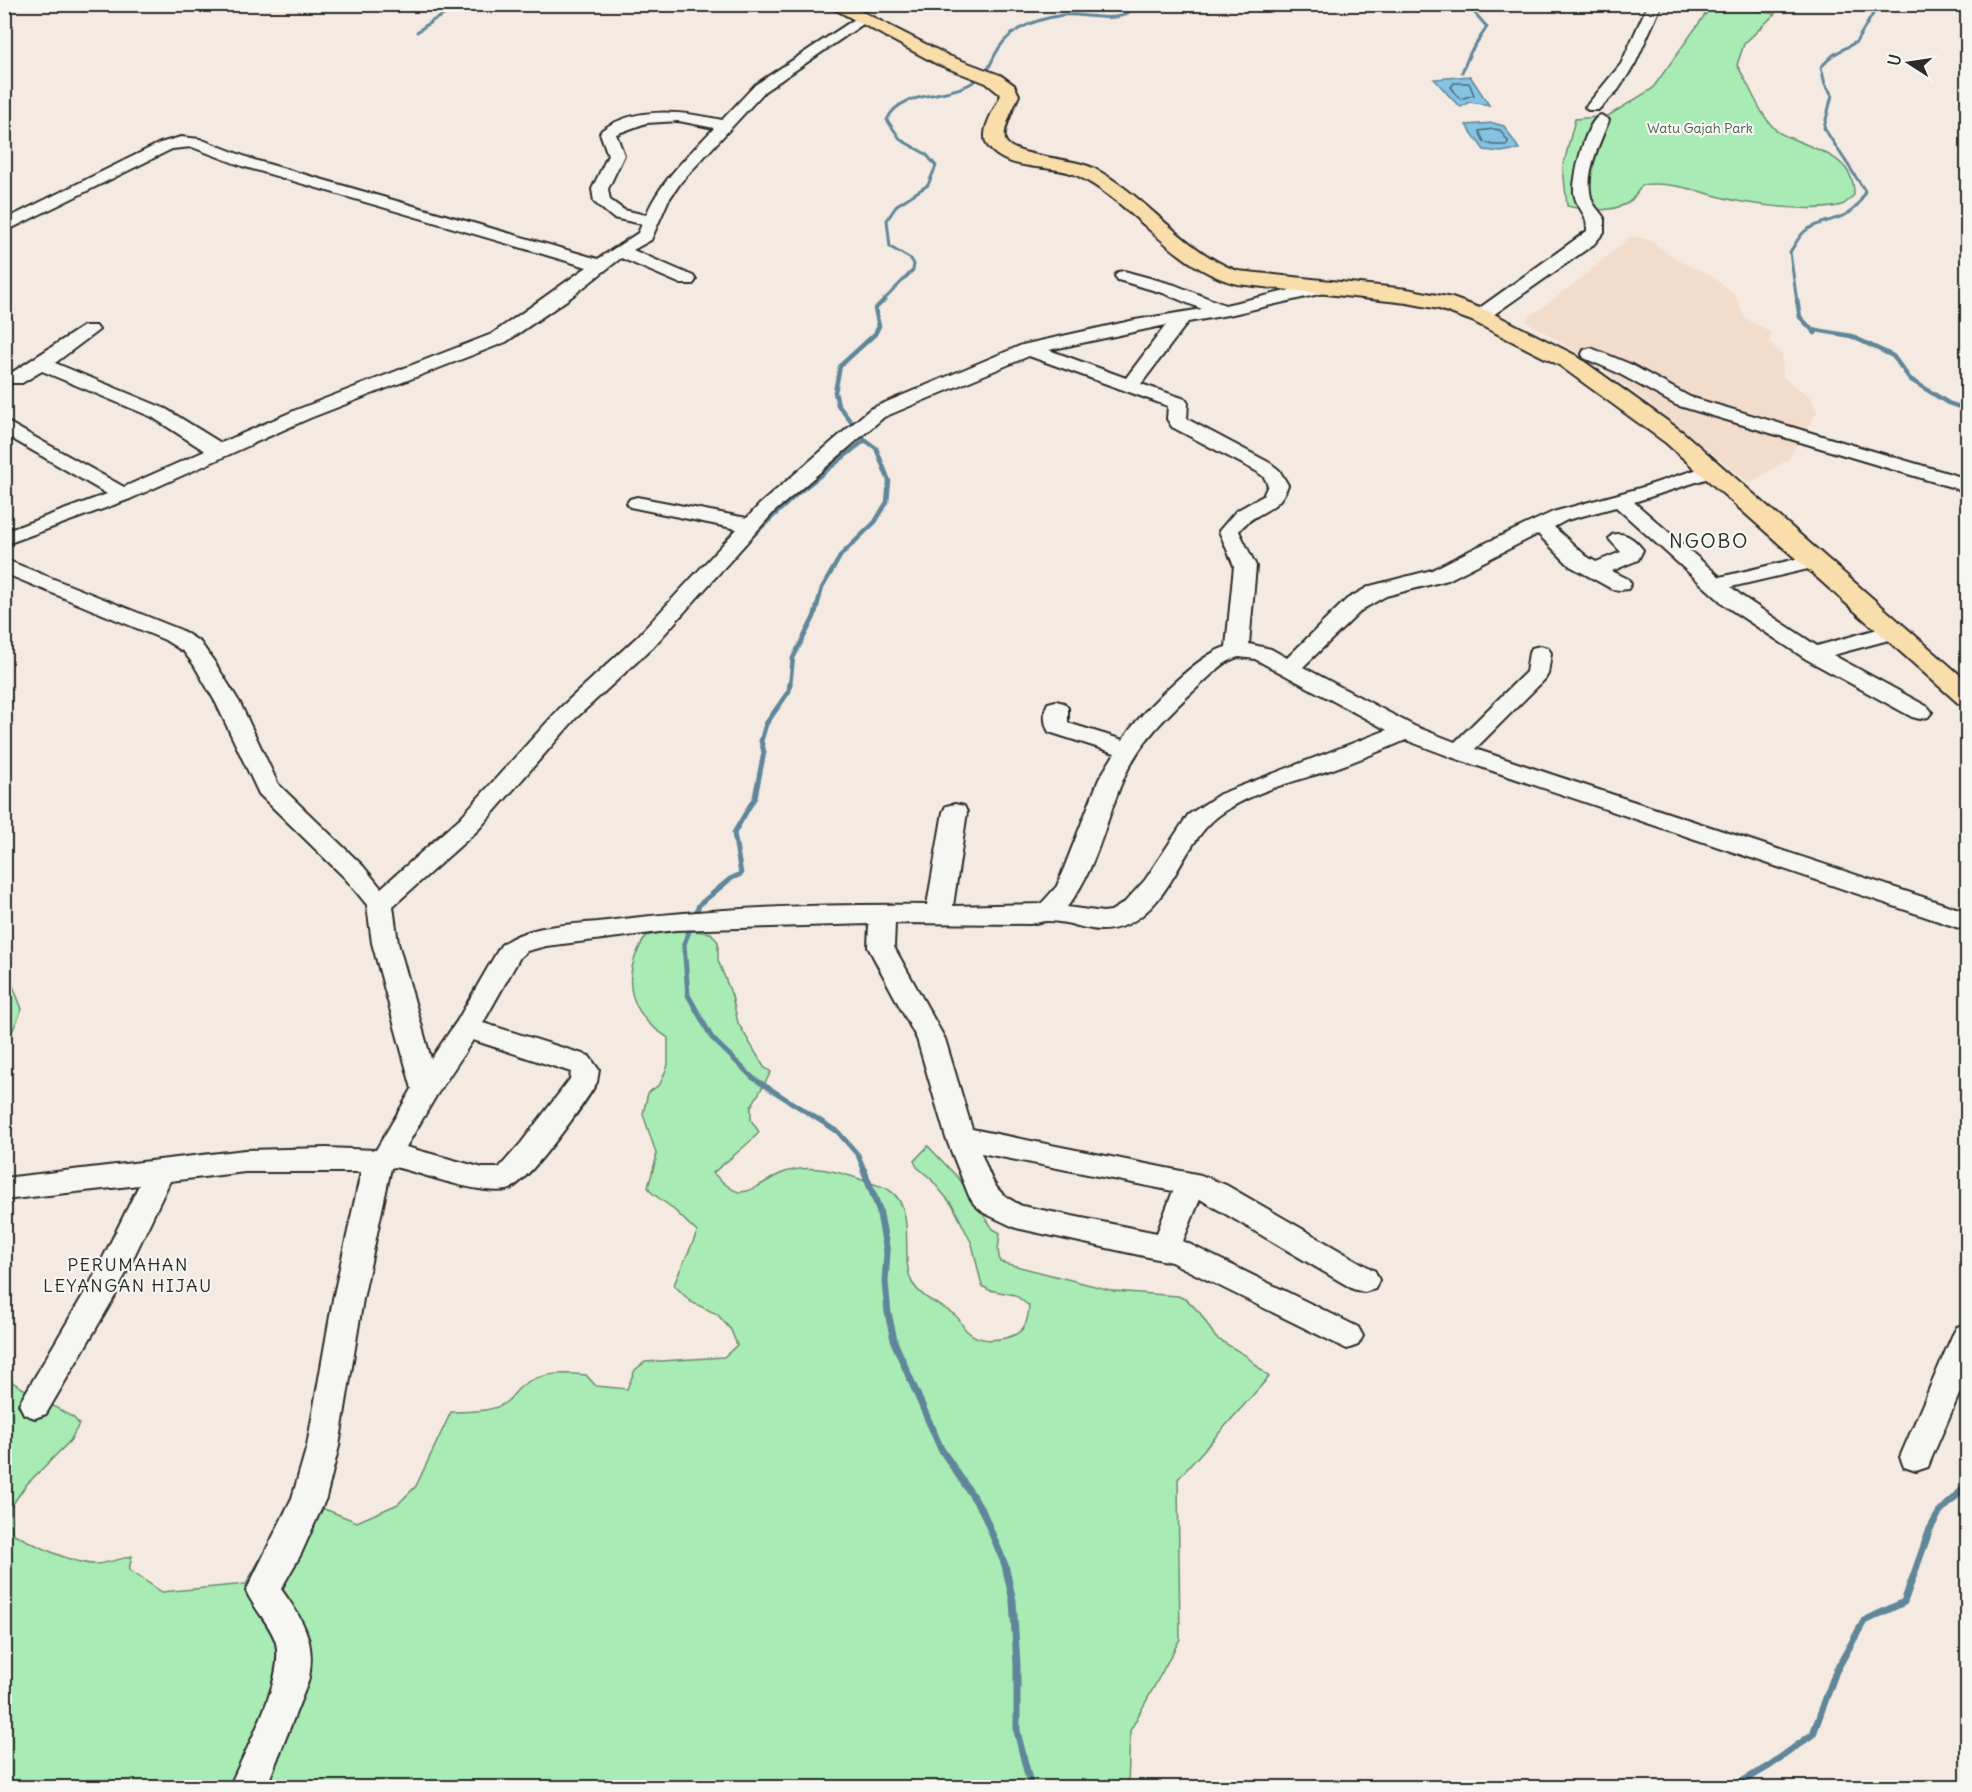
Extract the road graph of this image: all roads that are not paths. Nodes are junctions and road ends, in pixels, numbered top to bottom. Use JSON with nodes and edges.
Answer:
{"nodes":[{"id":1,"x":833,"y":4,"type":"edge"},
{"id":2,"x":1655,"y":4,"type":"edge"},
{"id":3,"x":861,"y":19,"type":"junction"},
{"id":4,"x":725,"y":125,"type":"junction"},
{"id":5,"x":652,"y":221,"type":"junction"},
{"id":6,"x":4,"y":227,"type":"edge"},
{"id":7,"x":620,"y":251,"type":"junction"},
{"id":8,"x":601,"y":265,"type":"junction"},
{"id":9,"x":1124,"y":276,"type":"dead end"},
{"id":10,"x":687,"y":280,"type":"dead end"},
{"id":11,"x":1326,"y":287,"type":"junction"},
{"id":12,"x":1222,"y":310,"type":"junction"},
{"id":13,"x":1480,"y":316,"type":"junction"},
{"id":14,"x":1182,"y":317,"type":"junction"},
{"id":15,"x":90,"y":330,"type":"dead end"},
{"id":16,"x":1029,"y":349,"type":"junction"},
{"id":17,"x":1591,"y":354,"type":"dead end"},
{"id":18,"x":41,"y":364,"type":"junction"},
{"id":19,"x":15,"y":379,"type":"dead end"},
{"id":20,"x":1130,"y":386,"type":"junction"},
{"id":21,"x":5,"y":426,"type":"edge"},
{"id":22,"x":220,"y":451,"type":"junction"},
{"id":23,"x":1711,"y":471,"type":"junction"},
{"id":24,"x":1968,"y":486,"type":"edge"},
{"id":25,"x":123,"y":495,"type":"junction"},
{"id":26,"x":1619,"y":499,"type":"junction"},
{"id":27,"x":637,"y":503,"type":"dead end"},
{"id":28,"x":751,"y":525,"type":"junction"},
{"id":29,"x":1540,"y":525,"type":"junction"},
{"id":30,"x":4,"y":539,"type":"edge"},
{"id":31,"x":1618,"y":539,"type":"dead end"},
{"id":32,"x":1813,"y":561,"type":"junction"},
{"id":33,"x":4,"y":565,"type":"edge"},
{"id":34,"x":1594,"y":570,"type":"junction"},
{"id":35,"x":1620,"y":584,"type":"dead end"},
{"id":36,"x":1715,"y":585,"type":"junction"},
{"id":37,"x":1892,"y":632,"type":"junction"},
{"id":38,"x":1237,"y":651,"type":"junction"},
{"id":39,"x":1540,"y":653,"type":"dead end"},
{"id":40,"x":1814,"y":654,"type":"junction"},
{"id":41,"x":1289,"y":668,"type":"junction"},
{"id":42,"x":1966,"y":693,"type":"edge"},
{"id":43,"x":1056,"y":708,"type":"dead end"},
{"id":44,"x":1920,"y":712,"type":"dead end"},
{"id":45,"x":1407,"y":731,"type":"junction"},
{"id":46,"x":1127,"y":749,"type":"junction"},
{"id":47,"x":1459,"y":752,"type":"junction"},
{"id":48,"x":955,"y":812,"type":"dead end"},
{"id":49,"x":380,"y":903,"type":"junction"},
{"id":50,"x":1048,"y":912,"type":"junction"},
{"id":51,"x":939,"y":913,"type":"junction"},
{"id":52,"x":882,"y":915,"type":"junction"},
{"id":53,"x":1968,"y":922,"type":"edge"},
{"id":54,"x":467,"y":1028,"type":"junction"},
{"id":55,"x":426,"y":1089,"type":"junction"},
{"id":56,"x":960,"y":1138,"type":"junction"},
{"id":57,"x":384,"y":1158,"type":"junction"},
{"id":58,"x":160,"y":1171,"type":"junction"},
{"id":59,"x":1191,"y":1183,"type":"junction"},
{"id":60,"x":4,"y":1189,"type":"edge"},
{"id":61,"x":1166,"y":1247,"type":"junction"},
{"id":62,"x":1364,"y":1280,"type":"dead end"},
{"id":63,"x":1347,"y":1336,"type":"dead end"},
{"id":64,"x":1968,"y":1336,"type":"edge"},
{"id":65,"x":35,"y":1404,"type":"dead end"},
{"id":66,"x":1916,"y":1457,"type":"dead end"},
{"id":67,"x":246,"y":1788,"type":"edge"}],
"edges":[{"from":1,"to":3,"type":"main road"},
{"from":2,"to":13,"type":"street"},
{"from":3,"to":4,"type":"street"},
{"from":3,"to":11,"type":"main road"},
{"from":4,"to":5,"type":"street"},
{"from":4,"to":5,"type":"street"},
{"from":5,"to":7,"type":"street"},
{"from":6,"to":8,"type":"street"},
{"from":7,"to":8,"type":"street"},
{"from":7,"to":10,"type":"street"},
{"from":8,"to":22,"type":"street"},
{"from":9,"to":12,"type":"street"},
{"from":11,"to":12,"type":"street"},
{"from":11,"to":13,"type":"main road"},
{"from":12,"to":14,"type":"street"},
{"from":13,"to":23,"type":"main road"},
{"from":14,"to":16,"type":"street"},
{"from":14,"to":20,"type":"street"},
{"from":15,"to":18,"type":"street"},
{"from":16,"to":20,"type":"street"},
{"from":16,"to":28,"type":"street"},
{"from":17,"to":24,"type":"street"},
{"from":18,"to":19,"type":"street"},
{"from":18,"to":22,"type":"street"},
{"from":20,"to":38,"type":"street"},
{"from":21,"to":25,"type":"street"},
{"from":22,"to":25,"type":"street"},
{"from":23,"to":26,"type":"street"},
{"from":23,"to":32,"type":"main road"},
{"from":25,"to":30,"type":"street"},
{"from":26,"to":29,"type":"street"},
{"from":26,"to":36,"type":"street"},
{"from":27,"to":28,"type":"street"},
{"from":28,"to":49,"type":"street"},
{"from":29,"to":34,"type":"street"},
{"from":29,"to":41,"type":"street"},
{"from":31,"to":34,"type":"street"},
{"from":32,"to":36,"type":"street"},
{"from":32,"to":37,"type":"main road"},
{"from":33,"to":49,"type":"street"},
{"from":34,"to":35,"type":"street"},
{"from":36,"to":40,"type":"street"},
{"from":37,"to":40,"type":"street"},
{"from":37,"to":42,"type":"main road"},
{"from":38,"to":41,"type":"street"},
{"from":38,"to":46,"type":"street"},
{"from":39,"to":47,"type":"street"},
{"from":40,"to":44,"type":"street"},
{"from":41,"to":45,"type":"street"},
{"from":43,"to":46,"type":"street"},
{"from":45,"to":47,"type":"street"},
{"from":45,"to":50,"type":"street"},
{"from":46,"to":50,"type":"street"},
{"from":47,"to":53,"type":"street"},
{"from":48,"to":51,"type":"street"},
{"from":49,"to":55,"type":"street"},
{"from":50,"to":51,"type":"street"},
{"from":51,"to":52,"type":"street"},
{"from":52,"to":54,"type":"street"},
{"from":52,"to":56,"type":"street"},
{"from":54,"to":55,"type":"street"},
{"from":54,"to":57,"type":"street"},
{"from":55,"to":57,"type":"street"},
{"from":56,"to":59,"type":"street"},
{"from":56,"to":61,"type":"street"},
{"from":57,"to":58,"type":"street"},
{"from":57,"to":67,"type":"street"},
{"from":58,"to":60,"type":"street"},
{"from":58,"to":65,"type":"street"},
{"from":59,"to":61,"type":"street"},
{"from":59,"to":62,"type":"street"},
{"from":61,"to":63,"type":"street"},
{"from":64,"to":66,"type":"street"}]}
